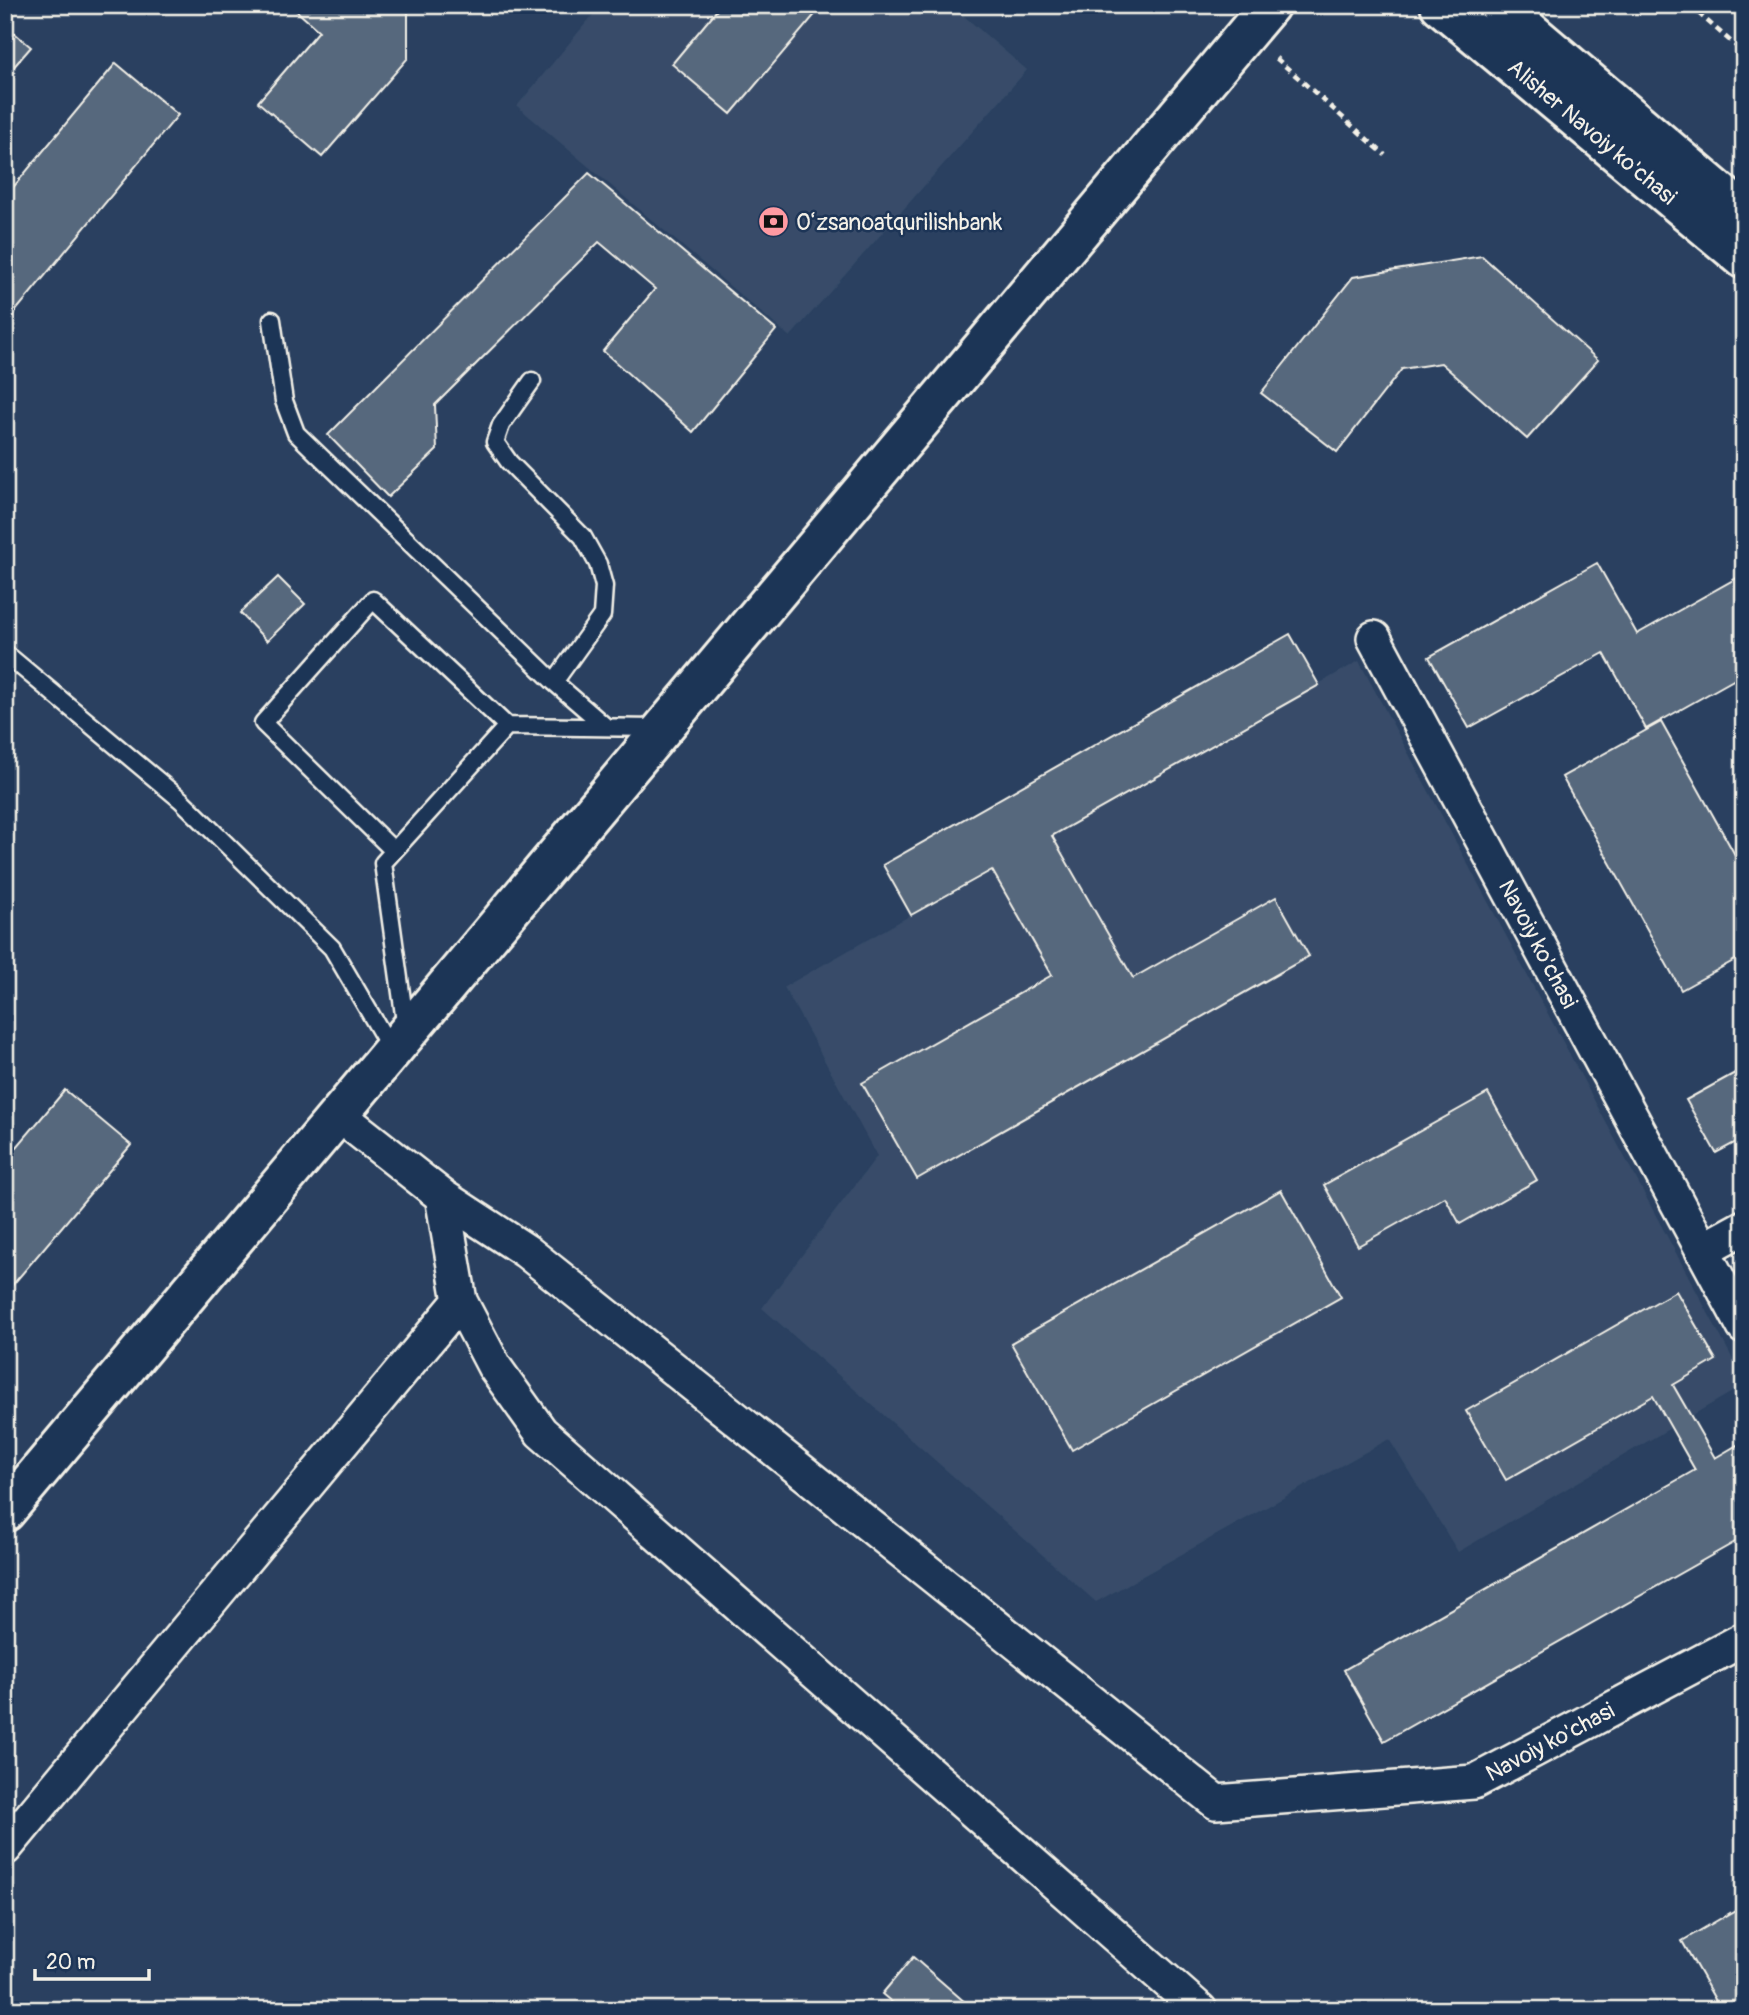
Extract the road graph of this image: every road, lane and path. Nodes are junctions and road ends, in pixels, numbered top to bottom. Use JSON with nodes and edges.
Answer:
{"nodes":[{"id":1,"x":1440,"y":5,"type":"edge"},
{"id":2,"x":1499,"y":5,"type":"edge"},
{"id":3,"x":1689,"y":5,"type":"edge"},
{"id":4,"x":1258,"y":19,"type":"edge"},
{"id":5,"x":1744,"y":53,"type":"edge"},
{"id":6,"x":1385,"y":155,"type":"dead end"},
{"id":7,"x":1744,"y":213,"type":"edge"},
{"id":8,"x":1744,"y":259,"type":"edge"},
{"id":9,"x":272,"y":320,"type":"dead end"},
{"id":10,"x":532,"y":380,"type":"dead end"},
{"id":11,"x":1374,"y":638,"type":"dead end"},
{"id":12,"x":5,"y":653,"type":"edge"},
{"id":13,"x":554,"y":682,"type":"junction"},
{"id":14,"x":507,"y":726,"type":"junction"},
{"id":15,"x":606,"y":727,"type":"junction"},
{"id":16,"x":663,"y":728,"type":"junction"},
{"id":17,"x":394,"y":851,"type":"junction"},
{"id":18,"x":400,"y":1043,"type":"junction"},
{"id":19,"x":339,"y":1115,"type":"junction"},
{"id":20,"x":442,"y":1196,"type":"junction"},
{"id":21,"x":1744,"y":1227,"type":"edge"},
{"id":22,"x":1702,"y":1250,"type":"junction"},
{"id":23,"x":460,"y":1301,"type":"junction"},
{"id":24,"x":1744,"y":1327,"type":"edge"},
{"id":25,"x":5,"y":1512,"type":"edge"},
{"id":26,"x":1744,"y":1639,"type":"edge"},
{"id":27,"x":5,"y":1848,"type":"edge"},
{"id":28,"x":1200,"y":2010,"type":"edge"}],
"edges":[{"from":1,"to":8,"type":"street","name":"Alisher Navoiy ko'chasi"},
{"from":2,"to":7,"type":"street","name":"Alisher Navoiy ko'chasi"},
{"from":3,"to":5,"type":"path"},
{"from":4,"to":6,"type":"path"},
{"from":4,"to":16,"type":"street"},
{"from":9,"to":13,"type":"lane"},
{"from":10,"to":13,"type":"lane"},
{"from":11,"to":22,"type":"street","name":"Navoiy ko'chasi"},
{"from":12,"to":18,"type":"lane"},
{"from":13,"to":15,"type":"lane"},
{"from":14,"to":15,"type":"lane"},
{"from":14,"to":17,"type":"lane"},
{"from":14,"to":17,"type":"lane"},
{"from":15,"to":16,"type":"lane"},
{"from":16,"to":18,"type":"street"},
{"from":17,"to":18,"type":"lane"},
{"from":18,"to":19,"type":"street"},
{"from":19,"to":20,"type":"street"},
{"from":19,"to":25,"type":"street"},
{"from":20,"to":23,"type":"street"},
{"from":20,"to":26,"type":"street","name":"Navoiy ko'chasi"},
{"from":21,"to":22,"type":"street"},
{"from":22,"to":24,"type":"street","name":"Navoiy ko'chasi"},
{"from":23,"to":27,"type":"street"},
{"from":23,"to":28,"type":"street"}]}
